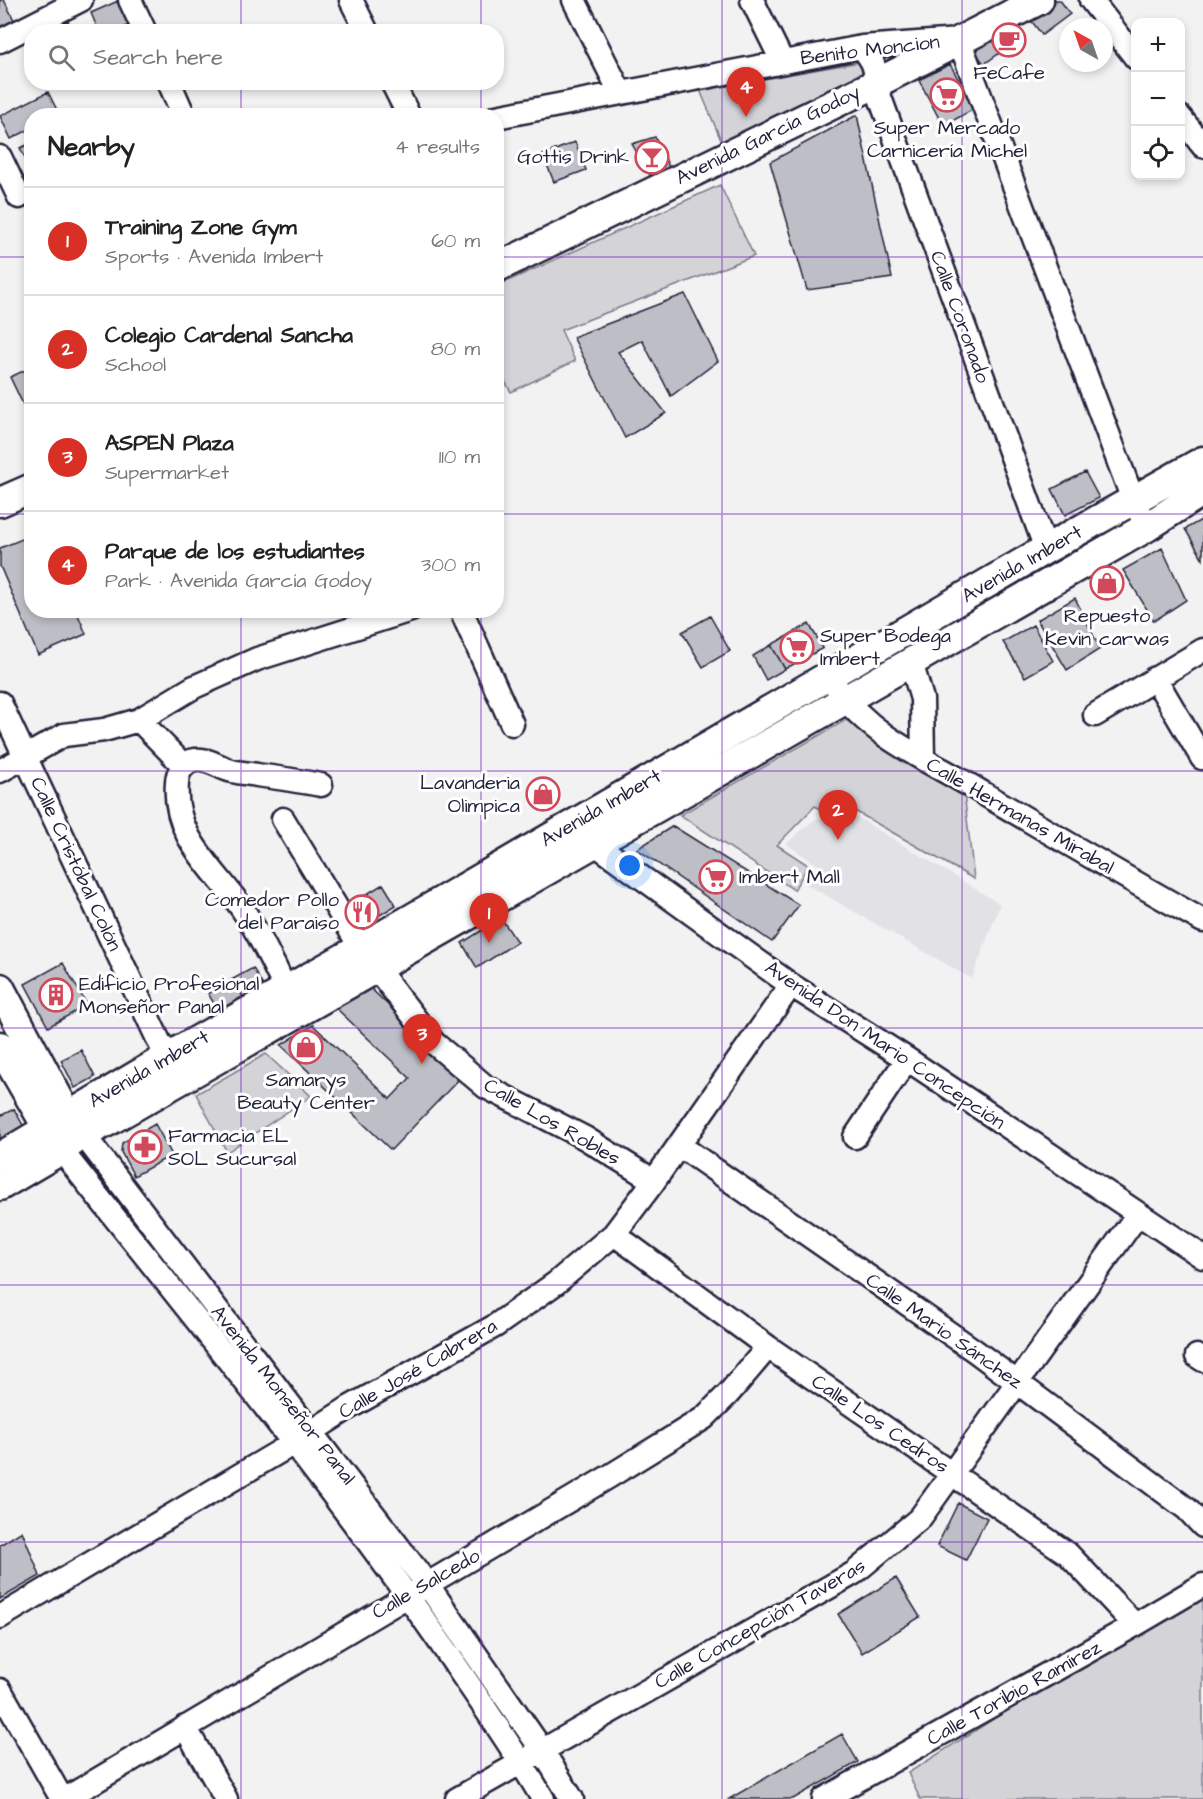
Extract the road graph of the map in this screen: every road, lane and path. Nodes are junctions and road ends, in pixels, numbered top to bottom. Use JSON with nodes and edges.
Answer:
{"nodes":[{"id":1,"x":81,"y":0,"type":"edge"},
{"id":2,"x":130,"y":0,"type":"edge"},
{"id":3,"x":351,"y":0,"type":"edge"},
{"id":4,"x":574,"y":0,"type":"edge"},
{"id":5,"x":752,"y":0,"type":"edge"},
{"id":6,"x":1039,"y":0,"type":"edge"},
{"id":7,"x":1090,"y":0,"type":"edge"},
{"id":8,"x":34,"y":24,"type":"edge"},
{"id":9,"x":141,"y":24,"type":"edge"},
{"id":10,"x":363,"y":24,"type":"edge"},
{"id":11,"x":24,"y":29,"type":"edge"},
{"id":12,"x":959,"y":40,"type":"junction"},
{"id":13,"x":0,"y":41,"type":"edge"},
{"id":14,"x":862,"y":47,"type":"junction"},
{"id":15,"x":1131,"y":52,"type":"edge"},
{"id":16,"x":782,"y":61,"type":"junction"},
{"id":17,"x":875,"y":84,"type":"junction"},
{"id":18,"x":173,"y":90,"type":"edge"},
{"id":19,"x":396,"y":90,"type":"edge"},
{"id":20,"x":620,"y":92,"type":"junction"},
{"id":21,"x":180,"y":108,"type":"edge"},
{"id":22,"x":405,"y":108,"type":"edge"},
{"id":23,"x":504,"y":115,"type":"edge"},
{"id":24,"x":1185,"y":123,"type":"edge"},
{"id":25,"x":1203,"y":146,"type":"edge"},
{"id":26,"x":0,"y":157,"type":"edge"},
{"id":27,"x":17,"y":198,"type":"edge"},
{"id":28,"x":504,"y":264,"type":"edge"},
{"id":29,"x":1203,"y":461,"type":"edge"},
{"id":30,"x":1203,"y":491,"type":"edge"},
{"id":31,"x":24,"y":492,"type":"edge"},
{"id":32,"x":1134,"y":501,"type":"junction"},
{"id":33,"x":0,"y":502,"type":"edge"},
{"id":34,"x":1147,"y":527,"type":"junction"},
{"id":35,"x":1046,"y":549,"type":"junction"},
{"id":36,"x":386,"y":618,"type":"edge"},
{"id":37,"x":465,"y":618,"type":"edge"},
{"id":38,"x":1203,"y":650,"type":"edge"},
{"id":39,"x":910,"y":662,"type":"junction"},
{"id":40,"x":1155,"y":678,"type":"junction"},
{"id":41,"x":837,"y":688,"type":"junction"},
{"id":42,"x":0,"y":703,"type":"edge"},
{"id":43,"x":1095,"y":715,"type":"dead end"},
{"id":44,"x":139,"y":720,"type":"junction"},
{"id":45,"x":512,"y":724,"type":"dead end"},
{"id":46,"x":25,"y":756,"type":"junction"},
{"id":47,"x":1202,"y":758,"type":"edge"},
{"id":48,"x":923,"y":759,"type":"junction"},
{"id":49,"x":184,"y":766,"type":"junction"},
{"id":50,"x":0,"y":771,"type":"edge"},
{"id":51,"x":321,"y":785,"type":"dead end"},
{"id":52,"x":283,"y":819,"type":"dead end"},
{"id":53,"x":587,"y":832,"type":"junction"},
{"id":54,"x":1203,"y":921,"type":"edge"},
{"id":55,"x":368,"y":958,"type":"junction"},
{"id":56,"x":791,"y":986,"type":"junction"},
{"id":57,"x":0,"y":988,"type":"edge"},
{"id":58,"x":286,"y":991,"type":"junction"},
{"id":59,"x":0,"y":1046,"type":"edge"},
{"id":60,"x":907,"y":1059,"type":"junction"},
{"id":61,"x":172,"y":1070,"type":"junction"},
{"id":62,"x":65,"y":1132,"type":"junction"},
{"id":63,"x":855,"y":1137,"type":"dead end"},
{"id":64,"x":679,"y":1144,"type":"junction"},
{"id":65,"x":0,"y":1157,"type":"edge"},
{"id":66,"x":654,"y":1181,"type":"junction"},
{"id":67,"x":0,"y":1186,"type":"edge"},
{"id":68,"x":1138,"y":1214,"type":"junction"},
{"id":69,"x":614,"y":1234,"type":"junction"},
{"id":70,"x":1203,"y":1257,"type":"edge"},
{"id":71,"x":768,"y":1347,"type":"junction"},
{"id":72,"x":1017,"y":1382,"type":"junction"},
{"id":73,"x":303,"y":1437,"type":"junction"},
{"id":74,"x":951,"y":1472,"type":"junction"},
{"id":75,"x":1203,"y":1526,"type":"edge"},
{"id":76,"x":1203,"y":1585,"type":"edge"},
{"id":77,"x":418,"y":1589,"type":"junction"},
{"id":78,"x":0,"y":1617,"type":"edge"},
{"id":79,"x":1135,"y":1625,"type":"junction"},
{"id":80,"x":0,"y":1690,"type":"edge"},
{"id":81,"x":185,"y":1728,"type":"junction"},
{"id":82,"x":542,"y":1750,"type":"junction"},
{"id":83,"x":522,"y":1762,"type":"junction"},
{"id":84,"x":64,"y":1799,"type":"edge"},
{"id":85,"x":226,"y":1799,"type":"edge"},
{"id":86,"x":457,"y":1799,"type":"edge"},
{"id":87,"x":543,"y":1799,"type":"edge"},
{"id":88,"x":572,"y":1799,"type":"edge"},
{"id":89,"x":824,"y":1799,"type":"edge"}],
"edges":[{"from":1,"to":8,"type":"street"},
{"from":2,"to":9,"type":"street"},
{"from":3,"to":10,"type":"street"},
{"from":4,"to":20,"type":"street"},
{"from":5,"to":16,"type":"street"},
{"from":6,"to":12,"type":"main road","name":"Avenida García Godoy"},
{"from":7,"to":15,"type":"street"},
{"from":11,"to":13,"type":"street"},
{"from":12,"to":14,"type":"street","name":"Benito Moncion"},
{"from":12,"to":17,"type":"main road","name":"Avenida García Godoy"},
{"from":12,"to":32,"type":"street"},
{"from":14,"to":16,"type":"street","name":"Benito Moncion"},
{"from":14,"to":17,"type":"street","name":"Calle Coronado"},
{"from":16,"to":20,"type":"street","name":"Benito Moncion"},
{"from":17,"to":28,"type":"main road","name":"Avenida García Godoy"},
{"from":17,"to":35,"type":"street","name":"Calle Coronado"},
{"from":18,"to":21,"type":"street"},
{"from":19,"to":22,"type":"street"},
{"from":20,"to":23,"type":"street","name":"Benito Moncion"},
{"from":24,"to":25,"type":"street"},
{"from":26,"to":27,"type":"street"},
{"from":29,"to":32,"type":"main road","name":"Avenida Imbert"},
{"from":30,"to":34,"type":"main road","name":"Avenida Imbert"},
{"from":31,"to":33,"type":"main road"},
{"from":32,"to":34,"type":"street"},
{"from":32,"to":35,"type":"main road","name":"Avenida Imbert"},
{"from":34,"to":39,"type":"main road","name":"Avenida Imbert"},
{"from":35,"to":41,"type":"main road","name":"Avenida Imbert"},
{"from":36,"to":44,"type":"street"},
{"from":37,"to":45,"type":"street"},
{"from":38,"to":40,"type":"street"},
{"from":39,"to":41,"type":"main road","name":"Avenida Imbert"},
{"from":39,"to":48,"type":"street"},
{"from":40,"to":43,"type":"street"},
{"from":40,"to":47,"type":"street"},
{"from":41,"to":48,"type":"street","name":"Calle Hermanas Mirabal"},
{"from":41,"to":53,"type":"main road","name":"Avenida Imbert"},
{"from":42,"to":46,"type":"street","name":"Calle Cristóbal Colón"},
{"from":44,"to":46,"type":"street"},
{"from":44,"to":49,"type":"street"},
{"from":46,"to":50,"type":"street"},
{"from":46,"to":61,"type":"street","name":"Calle Cristóbal Colón"},
{"from":48,"to":54,"type":"street","name":"Calle Hermanas Mirabal"},
{"from":49,"to":51,"type":"street"},
{"from":49,"to":58,"type":"street"},
{"from":52,"to":55,"type":"street","name":"Calle Los Robles"},
{"from":53,"to":55,"type":"main road","name":"Avenida Imbert"},
{"from":53,"to":56,"type":"street","name":"Avenida Don Mario Concepción"},
{"from":55,"to":58,"type":"main road","name":"Avenida Imbert"},
{"from":55,"to":61,"type":"main road","name":"Avenida Imbert"},
{"from":55,"to":66,"type":"street","name":"Calle Los Robles"},
{"from":56,"to":60,"type":"street","name":"Avenida Don Mario Concepción"},
{"from":56,"to":64,"type":"street","name":"Calle José Cabrera"},
{"from":57,"to":62,"type":"main road","name":"Avenida Monseñor Panal"},
{"from":58,"to":61,"type":"main road","name":"Avenida Imbert"},
{"from":59,"to":62,"type":"main road","name":"Avenida Monseñor Panal"},
{"from":60,"to":63,"type":"street"},
{"from":60,"to":68,"type":"street","name":"Avenida Don Mario Concepción"},
{"from":61,"to":62,"type":"main road","name":"Avenida Imbert"},
{"from":62,"to":65,"type":"main road","name":"Avenida Imbert"},
{"from":62,"to":67,"type":"main road","name":"Avenida Imbert"},
{"from":62,"to":73,"type":"street","name":"Avenida Monseñor Panal"},
{"from":64,"to":66,"type":"street","name":"Calle José Cabrera"},
{"from":64,"to":72,"type":"street","name":"Calle Mario Sánchez"},
{"from":66,"to":69,"type":"street","name":"Calle José Cabrera"},
{"from":68,"to":70,"type":"street","name":"Avenida Don Mario Concepción"},
{"from":68,"to":72,"type":"street","name":"Calle Concepción Taveras"},
{"from":69,"to":71,"type":"street","name":"Calle Los Cedros"},
{"from":69,"to":73,"type":"street","name":"Calle José Cabrera"},
{"from":71,"to":74,"type":"street","name":"Calle Los Cedros"},
{"from":71,"to":77,"type":"street","name":"Calle Salcedo"},
{"from":72,"to":74,"type":"street","name":"Calle Concepción Taveras"},
{"from":72,"to":75,"type":"street","name":"Calle Mario Sánchez"},
{"from":73,"to":77,"type":"street","name":"Avenida Monseñor Panal"},
{"from":73,"to":78,"type":"street","name":"Calle José Cabrera"},
{"from":74,"to":79,"type":"street","name":"Calle Los Cedros"},
{"from":74,"to":82,"type":"street","name":"Calle Concepción Taveras"},
{"from":76,"to":79,"type":"street","name":"Calle Toribio Ramírez"},
{"from":77,"to":81,"type":"street","name":"Calle Salcedo"},
{"from":77,"to":82,"type":"street","name":"Avenida Monseñor Panal"},
{"from":77,"to":83,"type":"street","name":"Avenida Monseñor Panal"},
{"from":79,"to":89,"type":"street","name":"Calle Toribio Ramírez"},
{"from":80,"to":84,"type":"street"},
{"from":81,"to":84,"type":"street","name":"Calle Salcedo"},
{"from":81,"to":85,"type":"street"},
{"from":82,"to":83,"type":"street","name":"Calle Concepción Taveras"},
{"from":82,"to":88,"type":"street","name":"Avenida Monseñor Panal"},
{"from":83,"to":86,"type":"street","name":"Calle Concepción Taveras"},
{"from":83,"to":87,"type":"street","name":"Avenida Monseñor Panal"}]}
